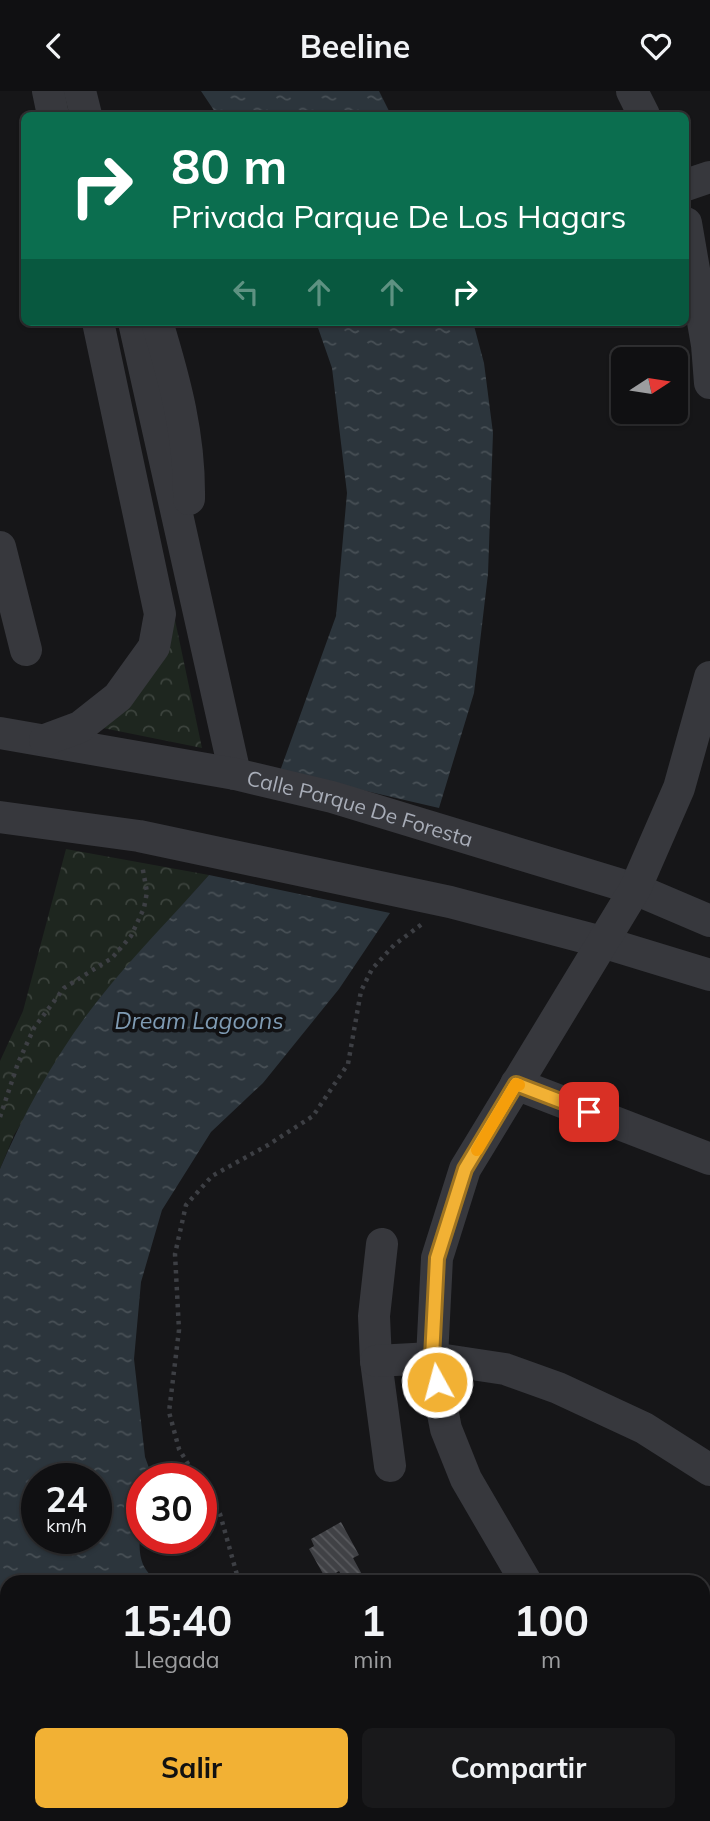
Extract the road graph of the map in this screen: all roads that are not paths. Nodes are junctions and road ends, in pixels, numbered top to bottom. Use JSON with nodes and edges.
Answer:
{"nodes":[{"id":1,"x":48,"y":91,"type":"edge"},
{"id":2,"x":80,"y":91,"type":"edge"},
{"id":3,"x":632,"y":91,"type":"edge"},
{"id":4,"x":52,"y":112,"type":"edge"},
{"id":5,"x":85,"y":112,"type":"edge"},
{"id":6,"x":642,"y":112,"type":"edge"},
{"id":7,"x":710,"y":177,"type":"edge"},
{"id":8,"x":689,"y":184,"type":"edge"},
{"id":9,"x":689,"y":240,"type":"edge"},
{"id":10,"x":99,"y":326,"type":"edge"},
{"id":11,"x":135,"y":326,"type":"edge"},
{"id":12,"x":158,"y":326,"type":"edge"},
{"id":13,"x":710,"y":383,"type":"edge"},
{"id":14,"x":0,"y":547,"type":"edge"},
{"id":15,"x":187,"y":556,"type":"junction"},
{"id":16,"x":26,"y":650,"type":"dead end"},
{"id":17,"x":710,"y":678,"type":"edge"},
{"id":18,"x":0,"y":733,"type":"edge"},
{"id":19,"x":45,"y":740,"type":"junction"},
{"id":20,"x":235,"y":774,"type":"junction"},
{"id":21,"x":0,"y":817,"type":"edge"},
{"id":22,"x":635,"y":889,"type":"junction"},
{"id":23,"x":710,"y":921,"type":"edge"},
{"id":24,"x":602,"y":942,"type":"junction"},
{"id":25,"x":710,"y":975,"type":"edge"},
{"id":26,"x":516,"y":1084,"type":"junction"},
{"id":27,"x":710,"y":1159,"type":"edge"},
{"id":28,"x":382,"y":1244,"type":"dead end"},
{"id":29,"x":432,"y":1358,"type":"junction"},
{"id":30,"x":376,"y":1361,"type":"junction"},
{"id":31,"x":390,"y":1466,"type":"dead end"},
{"id":32,"x":710,"y":1470,"type":"edge"},
{"id":33,"x":522,"y":1575,"type":"edge"}],
"edges":[{"from":1,"to":4,"type":"street"},
{"from":2,"to":5,"type":"street"},
{"from":3,"to":6,"type":"street"},
{"from":7,"to":8,"type":"street"},
{"from":9,"to":13,"type":"street"},
{"from":10,"to":19,"type":"street"},
{"from":11,"to":15,"type":"street"},
{"from":12,"to":15,"type":"street"},
{"from":14,"to":16,"type":"street"},
{"from":15,"to":20,"type":"street"},
{"from":17,"to":22,"type":"street"},
{"from":18,"to":19,"type":"street","name":"Calle Parque De Foresta"},
{"from":19,"to":20,"type":"street","name":"Calle Parque De Foresta"},
{"from":20,"to":22,"type":"street","name":"Calle Parque De Foresta"},
{"from":21,"to":24,"type":"street"},
{"from":22,"to":23,"type":"street","name":"Calle Parque De Foresta"},
{"from":22,"to":24,"type":"street"},
{"from":24,"to":25,"type":"street"},
{"from":24,"to":26,"type":"street"},
{"from":26,"to":27,"type":"street"},
{"from":26,"to":29,"type":"street"},
{"from":28,"to":30,"type":"street"},
{"from":29,"to":30,"type":"street"},
{"from":29,"to":32,"type":"street"},
{"from":29,"to":33,"type":"street"},
{"from":30,"to":31,"type":"street"}]}
